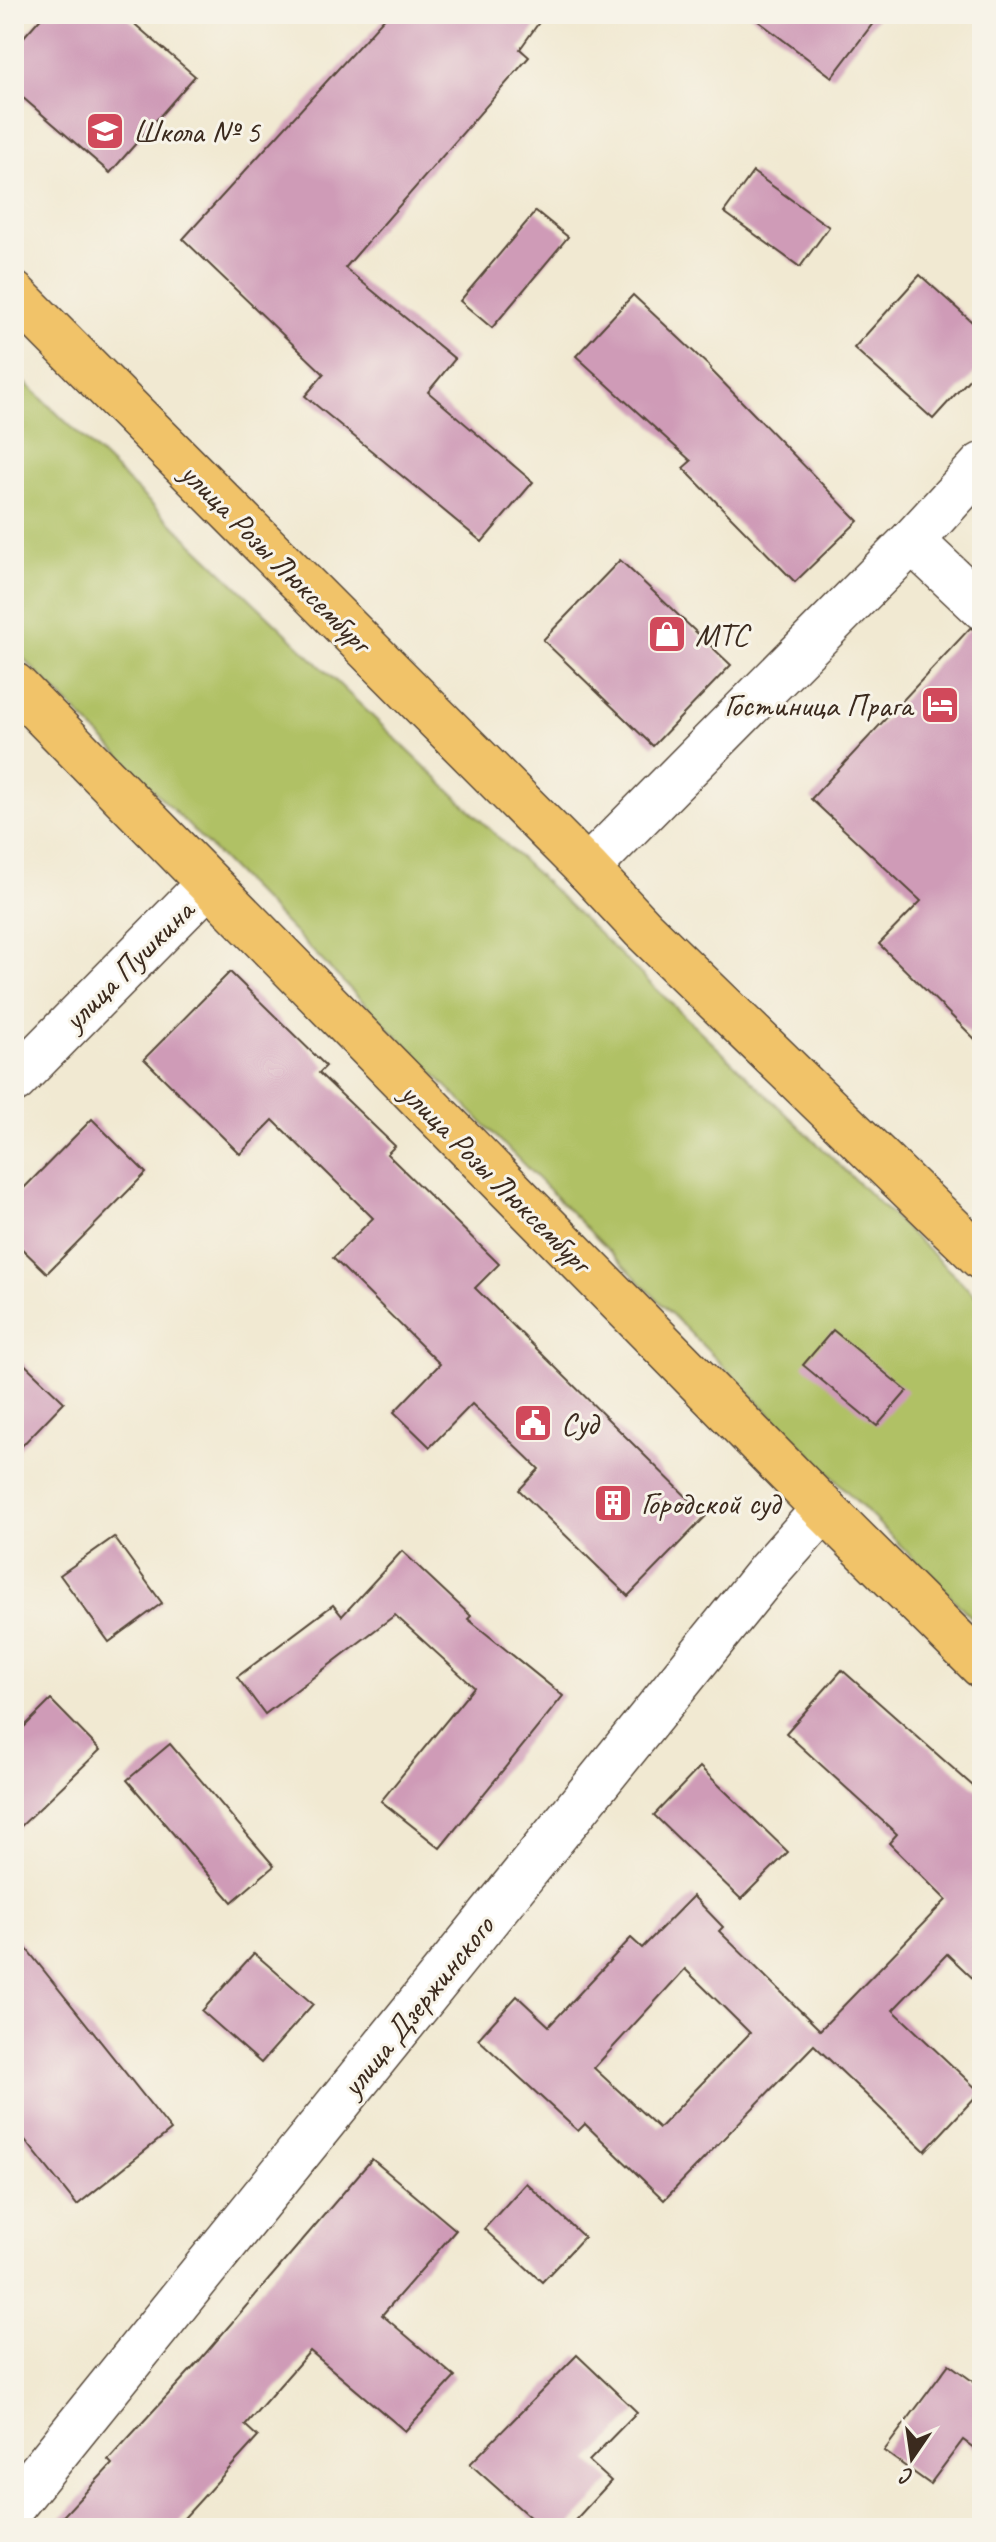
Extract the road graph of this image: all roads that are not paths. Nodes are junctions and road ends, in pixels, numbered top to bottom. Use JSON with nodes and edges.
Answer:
{"nodes":[{"id":1,"x":14,"y":294,"type":"edge"},
{"id":2,"x":982,"y":465,"type":"edge"},
{"id":3,"x":912,"y":541,"type":"junction"},
{"id":4,"x":982,"y":607,"type":"edge"},
{"id":5,"x":14,"y":685,"type":"edge"},
{"id":6,"x":587,"y":869,"type":"junction"},
{"id":7,"x":208,"y":884,"type":"junction"},
{"id":8,"x":14,"y":1081,"type":"edge"},
{"id":9,"x":982,"y":1258,"type":"edge"},
{"id":10,"x":824,"y":1509,"type":"junction"},
{"id":11,"x":982,"y":1666,"type":"edge"},
{"id":12,"x":14,"y":2505,"type":"edge"}],
"edges":[{"from":1,"to":6,"type":"main road","name":"улица Розы Люксембург"},
{"from":2,"to":3,"type":"street"},
{"from":3,"to":4,"type":"street"},
{"from":3,"to":6,"type":"street"},
{"from":5,"to":7,"type":"main road","name":"улица Розы Люксембург"},
{"from":6,"to":9,"type":"main road","name":"улица Розы Люксембург"},
{"from":7,"to":8,"type":"street","name":"улица Пушкина"},
{"from":7,"to":10,"type":"main road","name":"улица Розы Люксембург"},
{"from":10,"to":11,"type":"main road","name":"улица Розы Люксембург"},
{"from":10,"to":12,"type":"street","name":"улица Дзержинского"}]}
